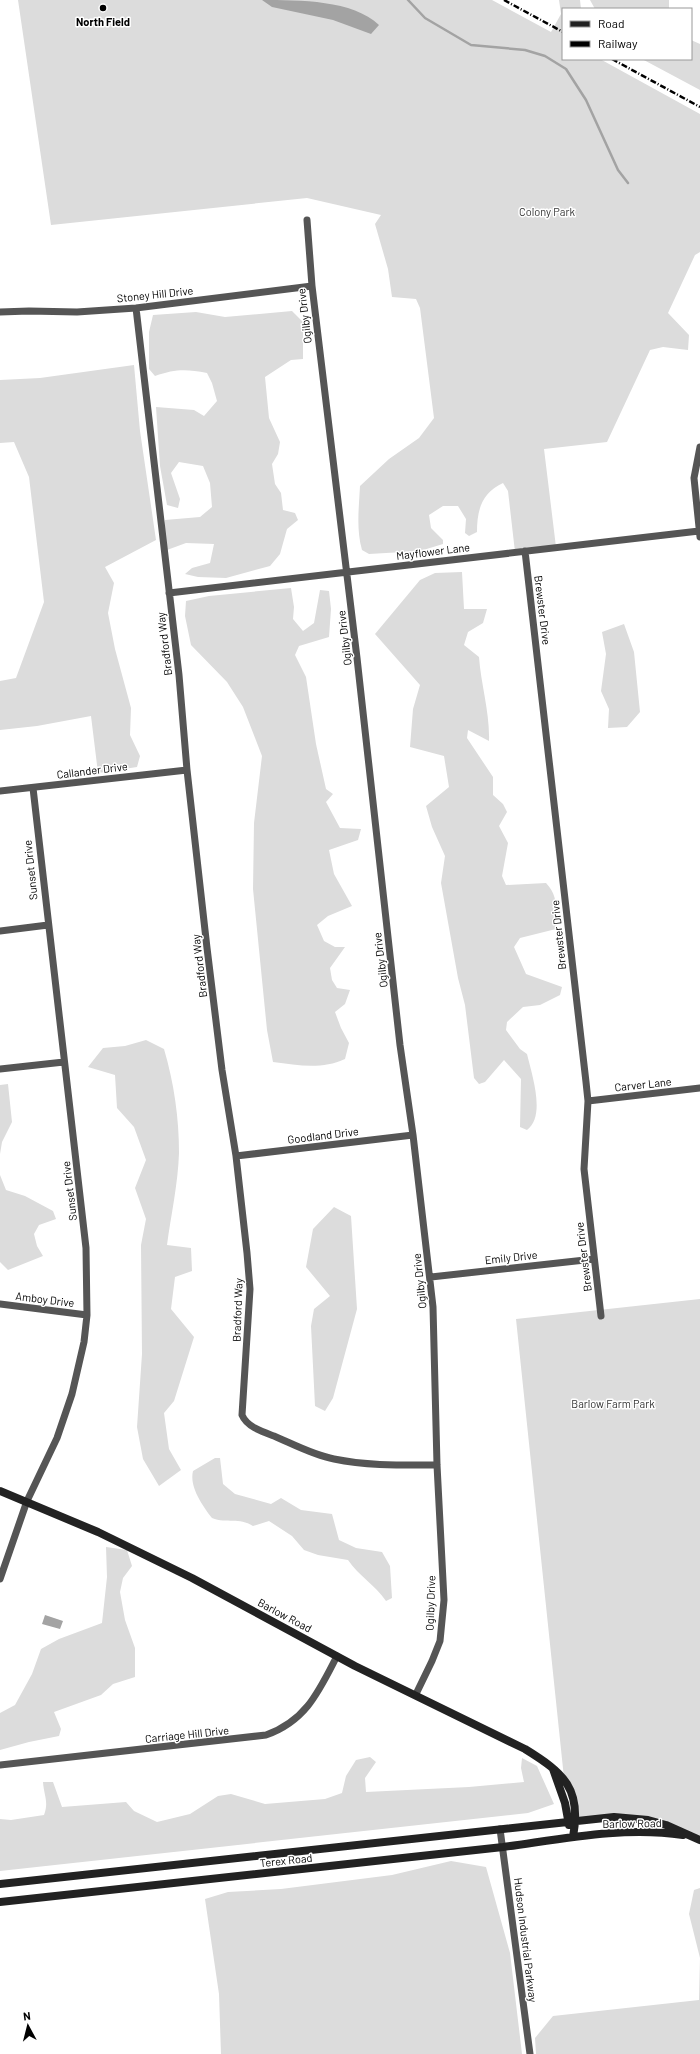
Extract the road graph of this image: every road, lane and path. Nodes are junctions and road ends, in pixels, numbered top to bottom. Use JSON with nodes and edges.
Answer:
{"nodes":[{"id":1,"x":307,"y":220,"type":"dead end"},
{"id":2,"x":312,"y":286,"type":"junction"},
{"id":3,"x":136,"y":308,"type":"junction"},
{"id":4,"x":0,"y":312,"type":"edge"},
{"id":5,"x":700,"y":447,"type":"edge"},
{"id":6,"x":700,"y":534,"type":"edge"},
{"id":7,"x":525,"y":551,"type":"junction"},
{"id":8,"x":347,"y":572,"type":"junction"},
{"id":9,"x":168,"y":593,"type":"junction"},
{"id":10,"x":187,"y":770,"type":"junction"},
{"id":11,"x":32,"y":788,"type":"junction"},
{"id":12,"x":0,"y":791,"type":"edge"},
{"id":13,"x":48,"y":925,"type":"junction"},
{"id":14,"x":0,"y":931,"type":"edge"},
{"id":15,"x":64,"y":1062,"type":"junction"},
{"id":16,"x":0,"y":1070,"type":"edge"},
{"id":17,"x":700,"y":1088,"type":"edge"},
{"id":18,"x":588,"y":1101,"type":"junction"},
{"id":19,"x":414,"y":1135,"type":"junction"},
{"id":20,"x":236,"y":1156,"type":"junction"},
{"id":21,"x":594,"y":1259,"type":"junction"},
{"id":22,"x":431,"y":1277,"type":"junction"},
{"id":23,"x":0,"y":1304,"type":"edge"},
{"id":24,"x":87,"y":1315,"type":"junction"},
{"id":25,"x":601,"y":1316,"type":"dead end"},
{"id":26,"x":437,"y":1465,"type":"junction"},
{"id":27,"x":0,"y":1491,"type":"edge"},
{"id":28,"x":27,"y":1501,"type":"junction"},
{"id":29,"x":0,"y":1579,"type":"edge"},
{"id":30,"x":337,"y":1656,"type":"junction"},
{"id":31,"x":416,"y":1694,"type":"junction"},
{"id":32,"x":0,"y":1765,"type":"edge"},
{"id":33,"x":572,"y":1821,"type":"junction"},
{"id":34,"x":500,"y":1829,"type":"junction"},
{"id":35,"x":573,"y":1837,"type":"junction"},
{"id":36,"x":692,"y":1837,"type":"junction"},
{"id":37,"x":700,"y":1840,"type":"edge"},
{"id":38,"x":503,"y":1847,"type":"junction"},
{"id":39,"x":0,"y":1884,"type":"edge"},
{"id":40,"x":0,"y":1902,"type":"edge"},
{"id":41,"x":530,"y":2054,"type":"edge"}],
"edges":[{"from":1,"to":2,"type":"street","name":"Ogilby Drive"},
{"from":2,"to":3,"type":"street","name":"Stoney Hill Drive"},
{"from":2,"to":8,"type":"street","name":"Ogilby Drive"},
{"from":3,"to":4,"type":"street","name":"Stoney Hill Drive"},
{"from":3,"to":9,"type":"street","name":"Bradford Way"},
{"from":5,"to":6,"type":"street"},
{"from":6,"to":7,"type":"street","name":"Mayflower Lane"},
{"from":7,"to":8,"type":"street","name":"Mayflower Lane"},
{"from":7,"to":18,"type":"street","name":"Brewster Drive"},
{"from":8,"to":9,"type":"street","name":"Mayflower Lane"},
{"from":8,"to":19,"type":"street","name":"Ogilby Drive"},
{"from":9,"to":10,"type":"street","name":"Bradford Way"},
{"from":10,"to":11,"type":"street","name":"Callander Drive"},
{"from":10,"to":20,"type":"street","name":"Bradford Way"},
{"from":11,"to":12,"type":"street","name":"Callander Drive"},
{"from":11,"to":13,"type":"street","name":"Sunset Drive"},
{"from":13,"to":14,"type":"street"},
{"from":13,"to":15,"type":"street","name":"Sunset Drive"},
{"from":15,"to":16,"type":"street"},
{"from":15,"to":24,"type":"street","name":"Sunset Drive"},
{"from":17,"to":18,"type":"street","name":"Carver Lane"},
{"from":18,"to":21,"type":"street","name":"Brewster Drive"},
{"from":19,"to":20,"type":"street","name":"Goodland Drive"},
{"from":19,"to":22,"type":"street","name":"Ogilby Drive"},
{"from":20,"to":26,"type":"street","name":"Bradford Way"},
{"from":21,"to":22,"type":"street","name":"Emily Drive"},
{"from":21,"to":25,"type":"street","name":"Brewster Drive"},
{"from":22,"to":26,"type":"street","name":"Ogilby Drive"},
{"from":23,"to":24,"type":"street","name":"Amboy Drive"},
{"from":24,"to":28,"type":"street","name":"Sunset Drive"},
{"from":26,"to":31,"type":"street","name":"Ogilby Drive"},
{"from":27,"to":28,"type":"street","name":"Barlow Road"},
{"from":28,"to":29,"type":"street","name":"Sunset Drive"},
{"from":28,"to":30,"type":"street","name":"Barlow Road"},
{"from":30,"to":31,"type":"street","name":"Barlow Road"},
{"from":30,"to":32,"type":"street","name":"Carriage Hill Drive"},
{"from":31,"to":33,"type":"street","name":"Barlow Road"},
{"from":33,"to":34,"type":"street","name":"Terex Road"},
{"from":33,"to":35,"type":"street","name":"Barlow Road"},
{"from":33,"to":36,"type":"street","name":"Barlow Road"},
{"from":34,"to":38,"type":"street","name":"Hudson Industrial Parkway"},
{"from":34,"to":39,"type":"street","name":"Terex Road"},
{"from":35,"to":36,"type":"street","name":"Barlow Road"},
{"from":35,"to":38,"type":"street","name":"Terex Road"},
{"from":36,"to":37,"type":"street","name":"Barlow Road"},
{"from":38,"to":40,"type":"street","name":"Terex Road"},
{"from":38,"to":41,"type":"street","name":"Hudson Industrial Parkway"}]}
